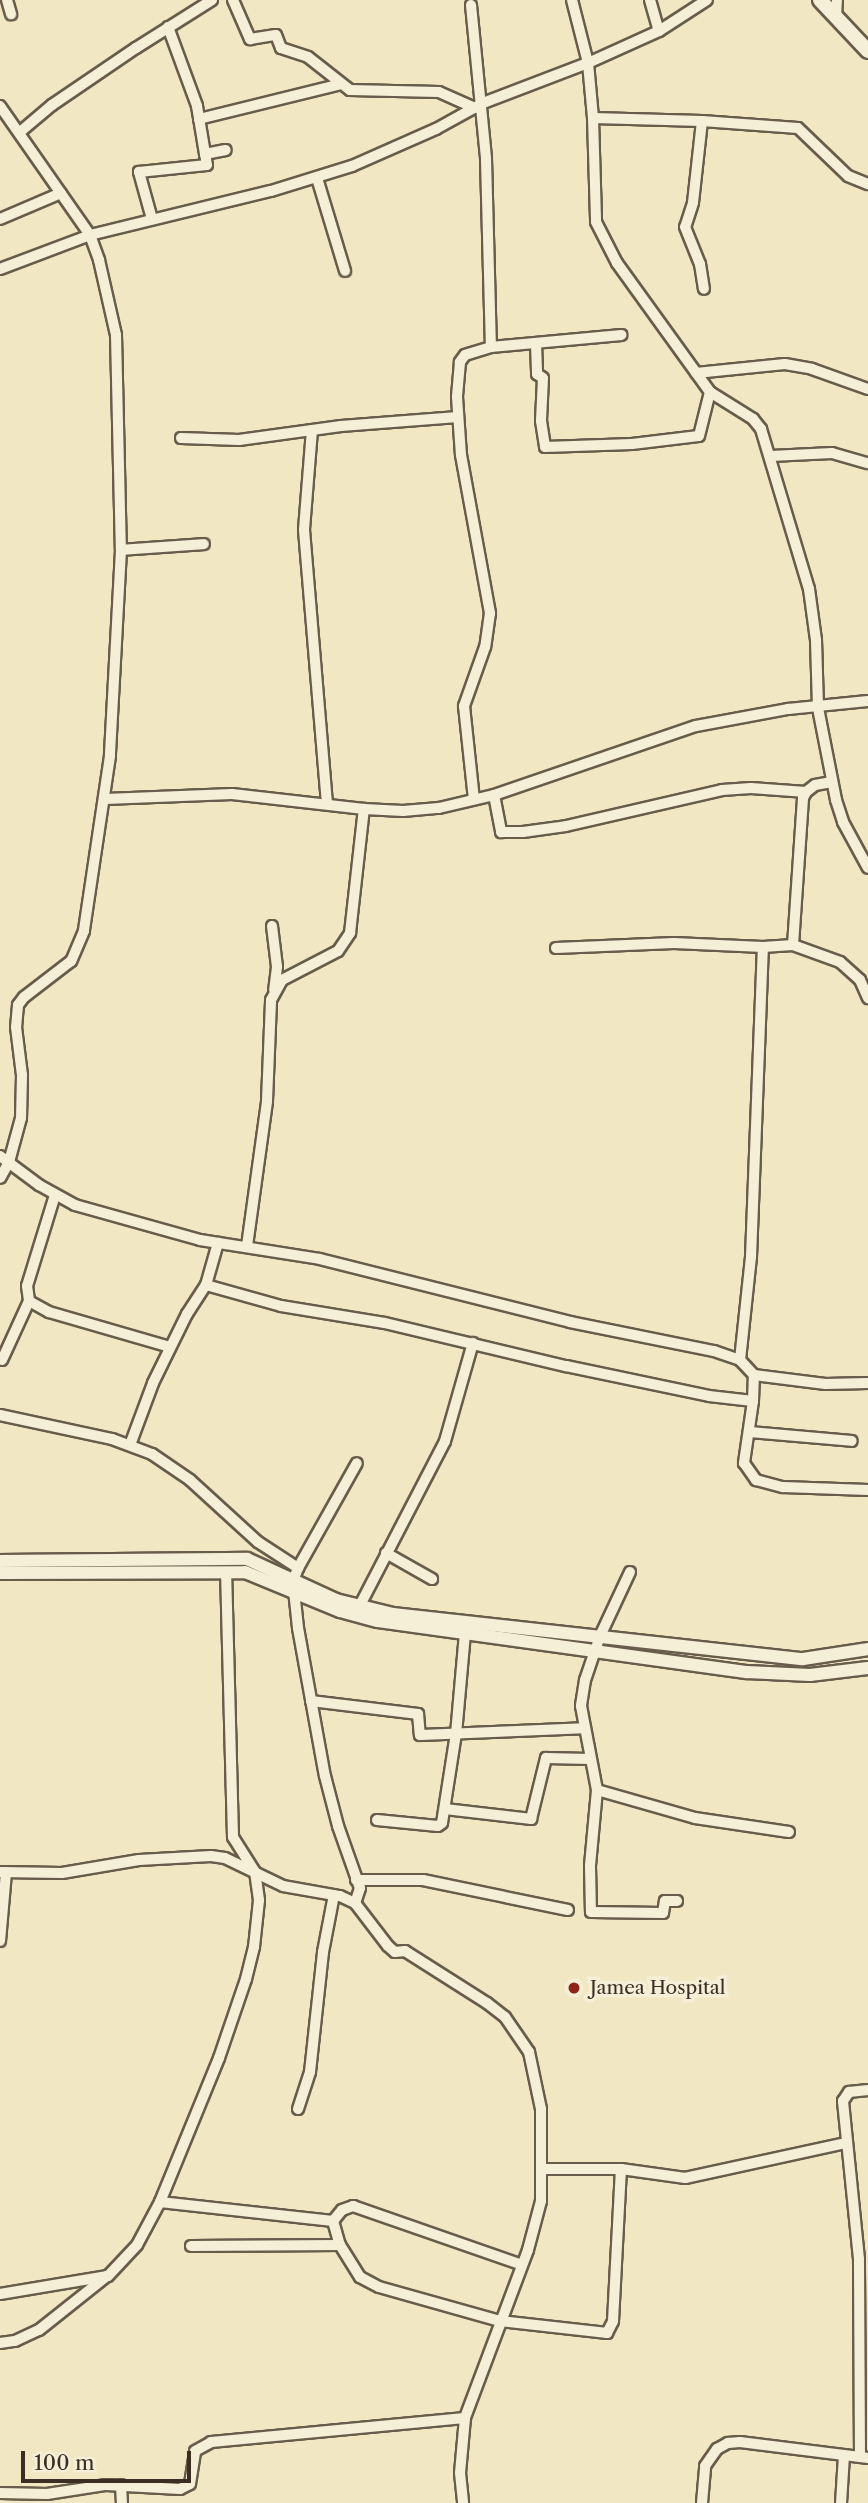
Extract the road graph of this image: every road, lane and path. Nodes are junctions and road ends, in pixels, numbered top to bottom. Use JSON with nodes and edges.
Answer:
{"nodes":[{"id":1,"x":6,"y":0,"type":"edge"},
{"id":2,"x":212,"y":0,"type":"edge"},
{"id":3,"x":233,"y":0,"type":"edge"},
{"id":4,"x":572,"y":0,"type":"edge"},
{"id":5,"x":650,"y":0,"type":"edge"},
{"id":6,"x":707,"y":0,"type":"edge"},
{"id":7,"x":820,"y":0,"type":"edge"},
{"id":8,"x":837,"y":0,"type":"edge"},
{"id":9,"x":471,"y":5,"type":"dead end"},
{"id":10,"x":11,"y":14,"type":"dead end"},
{"id":11,"x":836,"y":17,"type":"junction"},
{"id":12,"x":168,"y":27,"type":"junction"},
{"id":13,"x":659,"y":31,"type":"junction"},
{"id":14,"x":868,"y":51,"type":"edge"},
{"id":15,"x":588,"y":63,"type":"junction"},
{"id":16,"x":341,"y":84,"type":"junction"},
{"id":17,"x":0,"y":106,"type":"edge"},
{"id":18,"x":479,"y":106,"type":"junction"},
{"id":19,"x":593,"y":118,"type":"junction"},
{"id":20,"x":199,"y":119,"type":"junction"},
{"id":21,"x":702,"y":121,"type":"junction"},
{"id":22,"x":20,"y":132,"type":"junction"},
{"id":23,"x":226,"y":150,"type":"dead end"},
{"id":24,"x":205,"y":154,"type":"junction"},
{"id":25,"x":317,"y":178,"type":"junction"},
{"id":26,"x":868,"y":184,"type":"edge"},
{"id":27,"x":61,"y":193,"type":"junction"},
{"id":28,"x":0,"y":219,"type":"edge"},
{"id":29,"x":152,"y":219,"type":"junction"},
{"id":30,"x":90,"y":235,"type":"junction"},
{"id":31,"x":0,"y":269,"type":"edge"},
{"id":32,"x":345,"y":271,"type":"dead end"},
{"id":33,"x":704,"y":289,"type":"dead end"},
{"id":34,"x":621,"y":335,"type":"dead end"},
{"id":35,"x":536,"y":343,"type":"junction"},
{"id":36,"x":491,"y":347,"type":"junction"},
{"id":37,"x":696,"y":373,"type":"junction"},
{"id":38,"x":868,"y":389,"type":"edge"},
{"id":39,"x":710,"y":392,"type":"junction"},
{"id":40,"x":458,"y":417,"type":"junction"},
{"id":41,"x":312,"y":430,"type":"junction"},
{"id":42,"x":181,"y":438,"type":"dead end"},
{"id":43,"x":771,"y":456,"type":"junction"},
{"id":44,"x":868,"y":463,"type":"edge"},
{"id":45,"x":204,"y":544,"type":"dead end"},
{"id":46,"x":121,"y":550,"type":"junction"},
{"id":47,"x":868,"y":701,"type":"edge"},
{"id":48,"x":818,"y":708,"type":"junction"},
{"id":49,"x":832,"y":782,"type":"junction"},
{"id":50,"x":806,"y":792,"type":"junction"},
{"id":51,"x":494,"y":795,"type":"junction"},
{"id":52,"x":105,"y":799,"type":"junction"},
{"id":53,"x":474,"y":799,"type":"junction"},
{"id":54,"x":327,"y":803,"type":"junction"},
{"id":55,"x":364,"y":808,"type":"junction"},
{"id":56,"x":868,"y":868,"type":"edge"},
{"id":57,"x":272,"y":926,"type":"dead end"},
{"id":58,"x":793,"y":945,"type":"junction"},
{"id":59,"x":763,"y":947,"type":"junction"},
{"id":60,"x":556,"y":948,"type":"dead end"},
{"id":61,"x":274,"y":990,"type":"junction"},
{"id":62,"x":868,"y":998,"type":"edge"},
{"id":63,"x":4,"y":1159,"type":"edge"},
{"id":64,"x":0,"y":1178,"type":"edge"},
{"id":65,"x":55,"y":1195,"type":"junction"},
{"id":66,"x":218,"y":1243,"type":"junction"},
{"id":67,"x":247,"y":1246,"type":"junction"},
{"id":68,"x":206,"y":1285,"type":"junction"},
{"id":69,"x":29,"y":1301,"type":"junction"},
{"id":70,"x":472,"y":1343,"type":"junction"},
{"id":71,"x":170,"y":1348,"type":"junction"},
{"id":72,"x":2,"y":1360,"type":"dead end"},
{"id":73,"x":740,"y":1360,"type":"junction"},
{"id":74,"x":754,"y":1375,"type":"junction"},
{"id":75,"x":868,"y":1382,"type":"edge"},
{"id":76,"x":753,"y":1401,"type":"junction"},
{"id":77,"x":0,"y":1415,"type":"edge"},
{"id":78,"x":750,"y":1432,"type":"junction"},
{"id":79,"x":852,"y":1441,"type":"dead end"},
{"id":80,"x":131,"y":1445,"type":"junction"},
{"id":81,"x":356,"y":1463,"type":"dead end"},
{"id":82,"x":868,"y":1490,"type":"edge"},
{"id":83,"x":386,"y":1553,"type":"junction"},
{"id":84,"x":0,"y":1561,"type":"edge"},
{"id":85,"x":298,"y":1567,"type":"junction"},
{"id":86,"x":630,"y":1572,"type":"dead end"},
{"id":87,"x":0,"y":1573,"type":"edge"},
{"id":88,"x":226,"y":1573,"type":"junction"},
{"id":89,"x":432,"y":1579,"type":"dead end"},
{"id":90,"x":293,"y":1586,"type":"junction"},
{"id":91,"x":356,"y":1611,"type":"junction"},
{"id":92,"x":465,"y":1634,"type":"junction"},
{"id":93,"x":600,"y":1636,"type":"junction"},
{"id":94,"x":868,"y":1649,"type":"edge"},
{"id":95,"x":596,"y":1652,"type":"junction"},
{"id":96,"x":868,"y":1668,"type":"edge"},
{"id":97,"x":311,"y":1701,"type":"junction"},
{"id":98,"x":584,"y":1728,"type":"junction"},
{"id":99,"x":456,"y":1734,"type":"junction"},
{"id":100,"x":590,"y":1759,"type":"junction"},
{"id":101,"x":597,"y":1790,"type":"junction"},
{"id":102,"x":445,"y":1809,"type":"junction"},
{"id":103,"x":377,"y":1820,"type":"dead end"},
{"id":104,"x":789,"y":1832,"type":"dead end"},
{"id":105,"x":3,"y":1872,"type":"edge"},
{"id":106,"x":255,"y":1872,"type":"junction"},
{"id":107,"x":356,"y":1880,"type":"junction"},
{"id":108,"x":334,"y":1895,"type":"junction"},
{"id":109,"x":677,"y":1901,"type":"dead end"},
{"id":110,"x":355,"y":1903,"type":"junction"},
{"id":111,"x":568,"y":1910,"type":"dead end"},
{"id":112,"x":0,"y":1941,"type":"edge"},
{"id":113,"x":868,"y":2090,"type":"edge"},
{"id":114,"x":298,"y":2109,"type":"dead end"},
{"id":115,"x":846,"y":2143,"type":"junction"},
{"id":116,"x":543,"y":2169,"type":"junction"},
{"id":117,"x":621,"y":2169,"type":"junction"},
{"id":118,"x":160,"y":2202,"type":"junction"},
{"id":119,"x":332,"y":2221,"type":"junction"},
{"id":120,"x":340,"y":2245,"type":"junction"},
{"id":121,"x":191,"y":2246,"type":"dead end"},
{"id":122,"x":522,"y":2265,"type":"junction"},
{"id":123,"x":108,"y":2276,"type":"junction"},
{"id":124,"x":0,"y":2294,"type":"edge"},
{"id":125,"x":500,"y":2321,"type":"junction"},
{"id":126,"x":0,"y":2343,"type":"edge"},
{"id":127,"x":864,"y":2372,"type":"edge"},
{"id":128,"x":465,"y":2418,"type":"junction"},
{"id":129,"x":844,"y":2455,"type":"junction"},
{"id":130,"x":864,"y":2458,"type":"edge"},
{"id":131,"x":121,"y":2485,"type":"junction"},
{"id":132,"x":0,"y":2493,"type":"edge"},
{"id":133,"x":122,"y":2503,"type":"edge"},
{"id":134,"x":463,"y":2503,"type":"edge"},
{"id":135,"x":702,"y":2503,"type":"edge"},
{"id":136,"x":841,"y":2503,"type":"edge"}],
"edges":[{"from":1,"to":10,"type":"street"},
{"from":2,"to":12,"type":"street"},
{"from":3,"to":16,"type":"street"},
{"from":4,"to":15,"type":"street"},
{"from":5,"to":13,"type":"street"},
{"from":6,"to":13,"type":"street"},
{"from":7,"to":11,"type":"main road"},
{"from":8,"to":11,"type":"street"},
{"from":9,"to":18,"type":"street"},
{"from":11,"to":14,"type":"main road"},
{"from":12,"to":20,"type":"street"},
{"from":12,"to":22,"type":"street"},
{"from":13,"to":15,"type":"street"},
{"from":15,"to":18,"type":"street"},
{"from":15,"to":19,"type":"street"},
{"from":16,"to":18,"type":"street"},
{"from":16,"to":20,"type":"street"},
{"from":17,"to":22,"type":"street"},
{"from":18,"to":25,"type":"street"},
{"from":18,"to":36,"type":"street"},
{"from":19,"to":21,"type":"street"},
{"from":19,"to":37,"type":"street"},
{"from":20,"to":24,"type":"street"},
{"from":21,"to":26,"type":"street"},
{"from":21,"to":33,"type":"street"},
{"from":22,"to":27,"type":"street"},
{"from":23,"to":24,"type":"street"},
{"from":24,"to":29,"type":"street"},
{"from":25,"to":29,"type":"street"},
{"from":25,"to":32,"type":"street"},
{"from":27,"to":28,"type":"street"},
{"from":27,"to":30,"type":"street"},
{"from":29,"to":30,"type":"street"},
{"from":30,"to":31,"type":"street"},
{"from":30,"to":46,"type":"street"},
{"from":34,"to":35,"type":"street"},
{"from":35,"to":36,"type":"street"},
{"from":35,"to":39,"type":"street"},
{"from":36,"to":40,"type":"street"},
{"from":37,"to":38,"type":"street"},
{"from":37,"to":39,"type":"street"},
{"from":39,"to":43,"type":"street"},
{"from":40,"to":41,"type":"street"},
{"from":40,"to":53,"type":"street"},
{"from":41,"to":42,"type":"street"},
{"from":41,"to":54,"type":"street"},
{"from":43,"to":44,"type":"street"},
{"from":43,"to":48,"type":"street"},
{"from":45,"to":46,"type":"street"},
{"from":46,"to":52,"type":"street"},
{"from":47,"to":48,"type":"street"},
{"from":48,"to":49,"type":"street"},
{"from":48,"to":51,"type":"street"},
{"from":49,"to":50,"type":"street"},
{"from":49,"to":56,"type":"street"},
{"from":50,"to":51,"type":"street"},
{"from":50,"to":58,"type":"street"},
{"from":51,"to":53,"type":"street"},
{"from":52,"to":54,"type":"street"},
{"from":52,"to":63,"type":"street"},
{"from":53,"to":55,"type":"street"},
{"from":54,"to":55,"type":"street"},
{"from":55,"to":61,"type":"street"},
{"from":57,"to":61,"type":"street"},
{"from":58,"to":59,"type":"street"},
{"from":58,"to":62,"type":"street"},
{"from":59,"to":60,"type":"street"},
{"from":59,"to":73,"type":"street"},
{"from":61,"to":67,"type":"street"},
{"from":63,"to":64,"type":"street"},
{"from":63,"to":65,"type":"street"},
{"from":65,"to":66,"type":"street"},
{"from":65,"to":69,"type":"street"},
{"from":66,"to":67,"type":"street"},
{"from":66,"to":68,"type":"street"},
{"from":67,"to":73,"type":"street"},
{"from":68,"to":70,"type":"street"},
{"from":68,"to":71,"type":"street"},
{"from":69,"to":71,"type":"street"},
{"from":69,"to":72,"type":"street"},
{"from":70,"to":76,"type":"street"},
{"from":70,"to":83,"type":"street"},
{"from":71,"to":80,"type":"street"},
{"from":73,"to":74,"type":"street"},
{"from":74,"to":75,"type":"street"},
{"from":74,"to":76,"type":"street"},
{"from":76,"to":78,"type":"street"},
{"from":77,"to":80,"type":"street"},
{"from":78,"to":79,"type":"street"},
{"from":78,"to":82,"type":"street"},
{"from":80,"to":85,"type":"street"},
{"from":81,"to":85,"type":"street"},
{"from":83,"to":89,"type":"street"},
{"from":83,"to":91,"type":"street"},
{"from":84,"to":90,"type":"street"},
{"from":85,"to":90,"type":"street"},
{"from":86,"to":93,"type":"street"},
{"from":87,"to":88,"type":"street"},
{"from":88,"to":90,"type":"street"},
{"from":88,"to":106,"type":"street"},
{"from":90,"to":91,"type":"street"},
{"from":90,"to":97,"type":"street"},
{"from":91,"to":92,"type":"street"},
{"from":91,"to":93,"type":"street"},
{"from":92,"to":95,"type":"street"},
{"from":92,"to":99,"type":"street"},
{"from":93,"to":94,"type":"street"},
{"from":93,"to":95,"type":"street"},
{"from":95,"to":96,"type":"street"},
{"from":95,"to":98,"type":"street"},
{"from":97,"to":99,"type":"street"},
{"from":97,"to":107,"type":"street"},
{"from":98,"to":99,"type":"street"},
{"from":98,"to":100,"type":"street"},
{"from":99,"to":102,"type":"street"},
{"from":100,"to":101,"type":"street"},
{"from":100,"to":102,"type":"street"},
{"from":101,"to":104,"type":"street"},
{"from":101,"to":109,"type":"street"},
{"from":102,"to":103,"type":"street"},
{"from":105,"to":106,"type":"street"},
{"from":105,"to":112,"type":"street"},
{"from":106,"to":108,"type":"street"},
{"from":106,"to":118,"type":"street"},
{"from":107,"to":110,"type":"street"},
{"from":107,"to":111,"type":"street"},
{"from":108,"to":110,"type":"street"},
{"from":108,"to":114,"type":"street"},
{"from":110,"to":116,"type":"street"},
{"from":113,"to":115,"type":"street"},
{"from":115,"to":117,"type":"street"},
{"from":115,"to":127,"type":"street"},
{"from":116,"to":117,"type":"street"},
{"from":116,"to":122,"type":"street"},
{"from":117,"to":125,"type":"street"},
{"from":118,"to":119,"type":"street"},
{"from":118,"to":123,"type":"street"},
{"from":119,"to":120,"type":"street"},
{"from":119,"to":122,"type":"street"},
{"from":120,"to":121,"type":"street"},
{"from":120,"to":125,"type":"street"},
{"from":122,"to":125,"type":"street"},
{"from":123,"to":124,"type":"street"},
{"from":123,"to":126,"type":"street"},
{"from":125,"to":128,"type":"street"},
{"from":127,"to":130,"type":"street"},
{"from":128,"to":131,"type":"street"},
{"from":128,"to":134,"type":"street"},
{"from":129,"to":130,"type":"street"},
{"from":129,"to":135,"type":"street"},
{"from":129,"to":136,"type":"street"},
{"from":131,"to":132,"type":"street"},
{"from":131,"to":133,"type":"street"}]}
